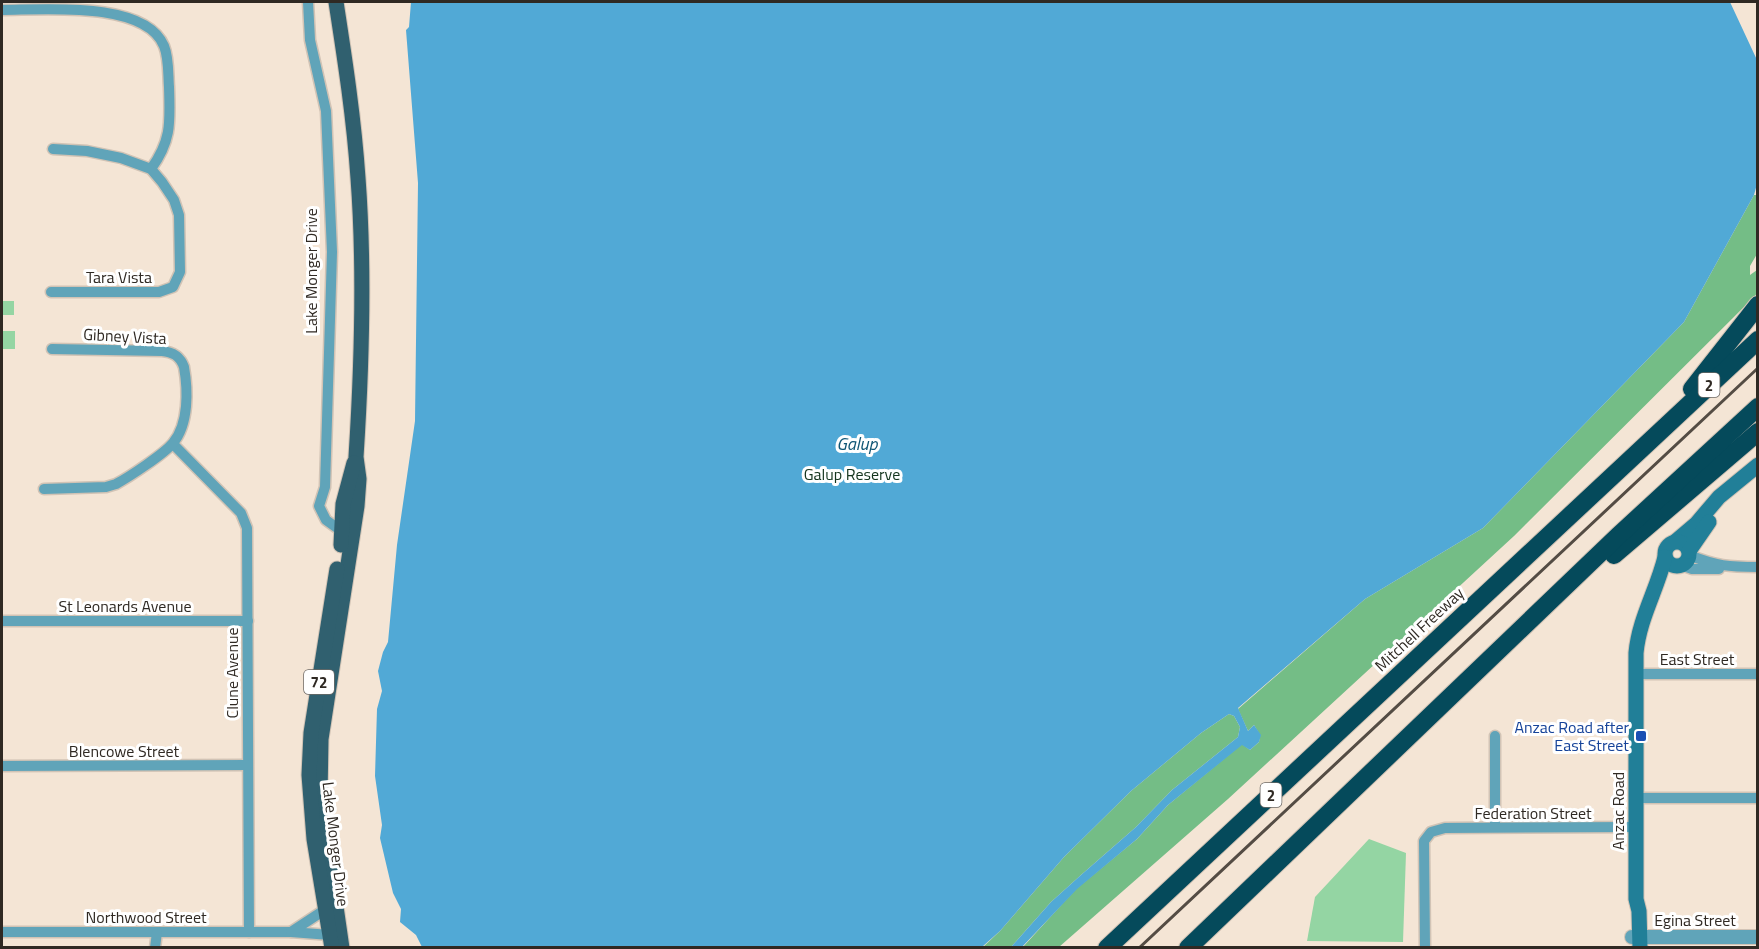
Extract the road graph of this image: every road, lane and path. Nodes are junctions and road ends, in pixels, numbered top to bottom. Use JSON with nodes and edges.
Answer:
{"nodes":[{"id":1,"x":308,"y":2,"type":"edge"},
{"id":2,"x":336,"y":2,"type":"edge"},
{"id":3,"x":2,"y":10,"type":"edge"},
{"id":4,"x":53,"y":149,"type":"dead end"},
{"id":5,"x":151,"y":169,"type":"junction"},
{"id":6,"x":51,"y":292,"type":"dead end"},
{"id":7,"x":1758,"y":305,"type":"edge"},
{"id":8,"x":1758,"y":340,"type":"edge"},
{"id":9,"x":52,"y":349,"type":"dead end"},
{"id":10,"x":1758,"y":407,"type":"edge"},
{"id":11,"x":1660,"y":430,"type":"junction"},
{"id":12,"x":1758,"y":432,"type":"edge"},
{"id":13,"x":173,"y":444,"type":"junction"},
{"id":14,"x":1758,"y":465,"type":"edge"},
{"id":15,"x":1758,"y":478,"type":"edge"},
{"id":16,"x":44,"y":489,"type":"dead end"},
{"id":17,"x":347,"y":534,"type":"junction"},
{"id":18,"x":1679,"y":556,"type":"junction"},
{"id":19,"x":1758,"y":567,"type":"edge"},
{"id":20,"x":2,"y":621,"type":"edge"},
{"id":21,"x":248,"y":621,"type":"junction"},
{"id":22,"x":1480,"y":669,"type":"junction"},
{"id":23,"x":1636,"y":674,"type":"junction"},
{"id":24,"x":1758,"y":674,"type":"edge"},
{"id":25,"x":1495,"y":736,"type":"dead end"},
{"id":26,"x":247,"y":765,"type":"junction"},
{"id":27,"x":2,"y":766,"type":"edge"},
{"id":28,"x":1636,"y":798,"type":"junction"},
{"id":29,"x":1758,"y":798,"type":"edge"},
{"id":30,"x":1494,"y":827,"type":"junction"},
{"id":31,"x":1635,"y":827,"type":"junction"},
{"id":32,"x":326,"y":909,"type":"junction"},
{"id":33,"x":2,"y":932,"type":"edge"},
{"id":34,"x":157,"y":932,"type":"junction"},
{"id":35,"x":249,"y":932,"type":"junction"},
{"id":36,"x":291,"y":932,"type":"junction"},
{"id":37,"x":1758,"y":937,"type":"edge"},
{"id":38,"x":331,"y":941,"type":"edge"},
{"id":39,"x":1636,"y":942,"type":"edge"},
{"id":40,"x":155,"y":948,"type":"edge"},
{"id":41,"x":342,"y":948,"type":"edge"},
{"id":42,"x":1107,"y":948,"type":"edge"},
{"id":43,"x":1188,"y":948,"type":"edge"},
{"id":44,"x":1425,"y":948,"type":"edge"}],
"edges":[{"from":1,"to":17,"type":"street","name":"Lake Monger Drive"},
{"from":2,"to":17,"type":"main road","name":"Lake Monger Drive","number":"72"},
{"from":3,"to":5,"type":"street"},
{"from":4,"to":5,"type":"street"},
{"from":5,"to":6,"type":"street","name":"Tara Vista"},
{"from":7,"to":11,"type":"highway"},
{"from":8,"to":11,"type":"highway","name":"Mitchell Freeway","number":"2"},
{"from":9,"to":13,"type":"street","name":"Gibney Vista"},
{"from":10,"to":22,"type":"highway"},
{"from":11,"to":42,"type":"highway","name":"Mitchell Freeway","number":"2"},
{"from":12,"to":22,"type":"highway"},
{"from":13,"to":16,"type":"street"},
{"from":13,"to":21,"type":"street","name":"Clune Avenue"},
{"from":14,"to":18,"type":"main road","name":"Anzac Road"},
{"from":15,"to":18,"type":"main road","name":"Anzac Road"},
{"from":17,"to":32,"type":"main road","name":"Lake Monger Drive","number":"72"},
{"from":17,"to":41,"type":"main road","name":"Lake Monger Drive","number":"72"},
{"from":18,"to":19,"type":"street"},
{"from":18,"to":23,"type":"main road","name":"Anzac Road"},
{"from":20,"to":21,"type":"street","name":"St Leonards Avenue"},
{"from":21,"to":26,"type":"street","name":"Clune Avenue"},
{"from":22,"to":43,"type":"highway"},
{"from":23,"to":24,"type":"street","name":"East Street"},
{"from":23,"to":28,"type":"main road","name":"Anzac Road"},
{"from":25,"to":30,"type":"street"},
{"from":26,"to":27,"type":"street","name":"Blencowe Street"},
{"from":26,"to":35,"type":"street","name":"Clune Avenue"},
{"from":28,"to":29,"type":"street"},
{"from":28,"to":31,"type":"main road","name":"Anzac Road"},
{"from":30,"to":31,"type":"street","name":"Federation Street"},
{"from":30,"to":44,"type":"street","name":"Federation Street"},
{"from":31,"to":39,"type":"main road","name":"Anzac Road"},
{"from":32,"to":36,"type":"street"},
{"from":32,"to":38,"type":"main road","name":"Lake Monger Drive","number":"72"},
{"from":33,"to":34,"type":"street","name":"Northwood Street"},
{"from":34,"to":35,"type":"street","name":"Northwood Street"},
{"from":34,"to":40,"type":"street"},
{"from":35,"to":36,"type":"street","name":"Northwood Street"},
{"from":36,"to":38,"type":"street","name":"Northwood Street"},
{"from":37,"to":39,"type":"street","name":"Egina Street"}]}
